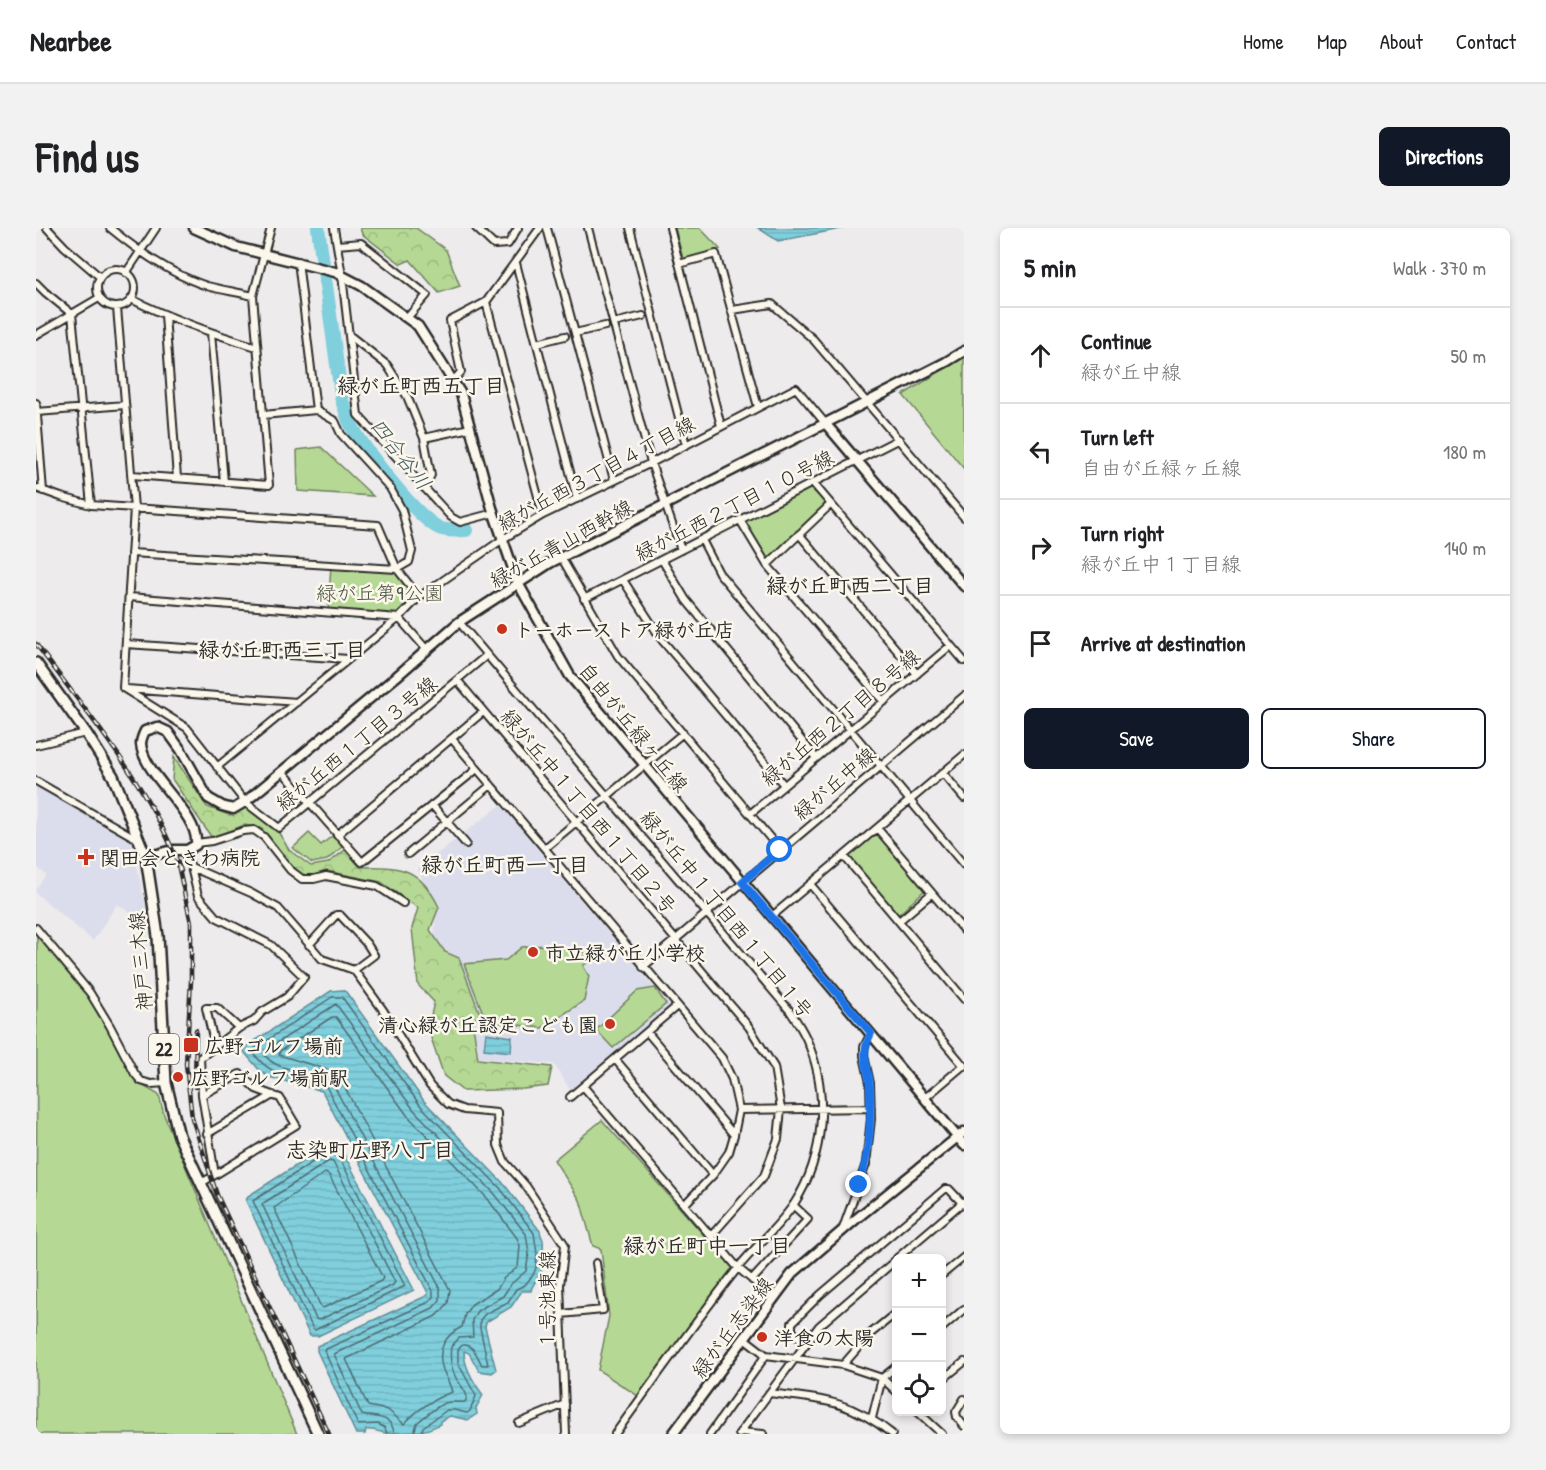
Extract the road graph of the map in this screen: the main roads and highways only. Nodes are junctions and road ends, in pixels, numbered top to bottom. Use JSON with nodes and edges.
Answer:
{"nodes":[{"id":1,"x":36,"y":663,"type":"edge"},
{"id":2,"x":318,"y":1434,"type":"edge"}],
"edges":[{"from":1,"to":2,"type":"main road","name":"神戸三木線","number":"22"}]}
